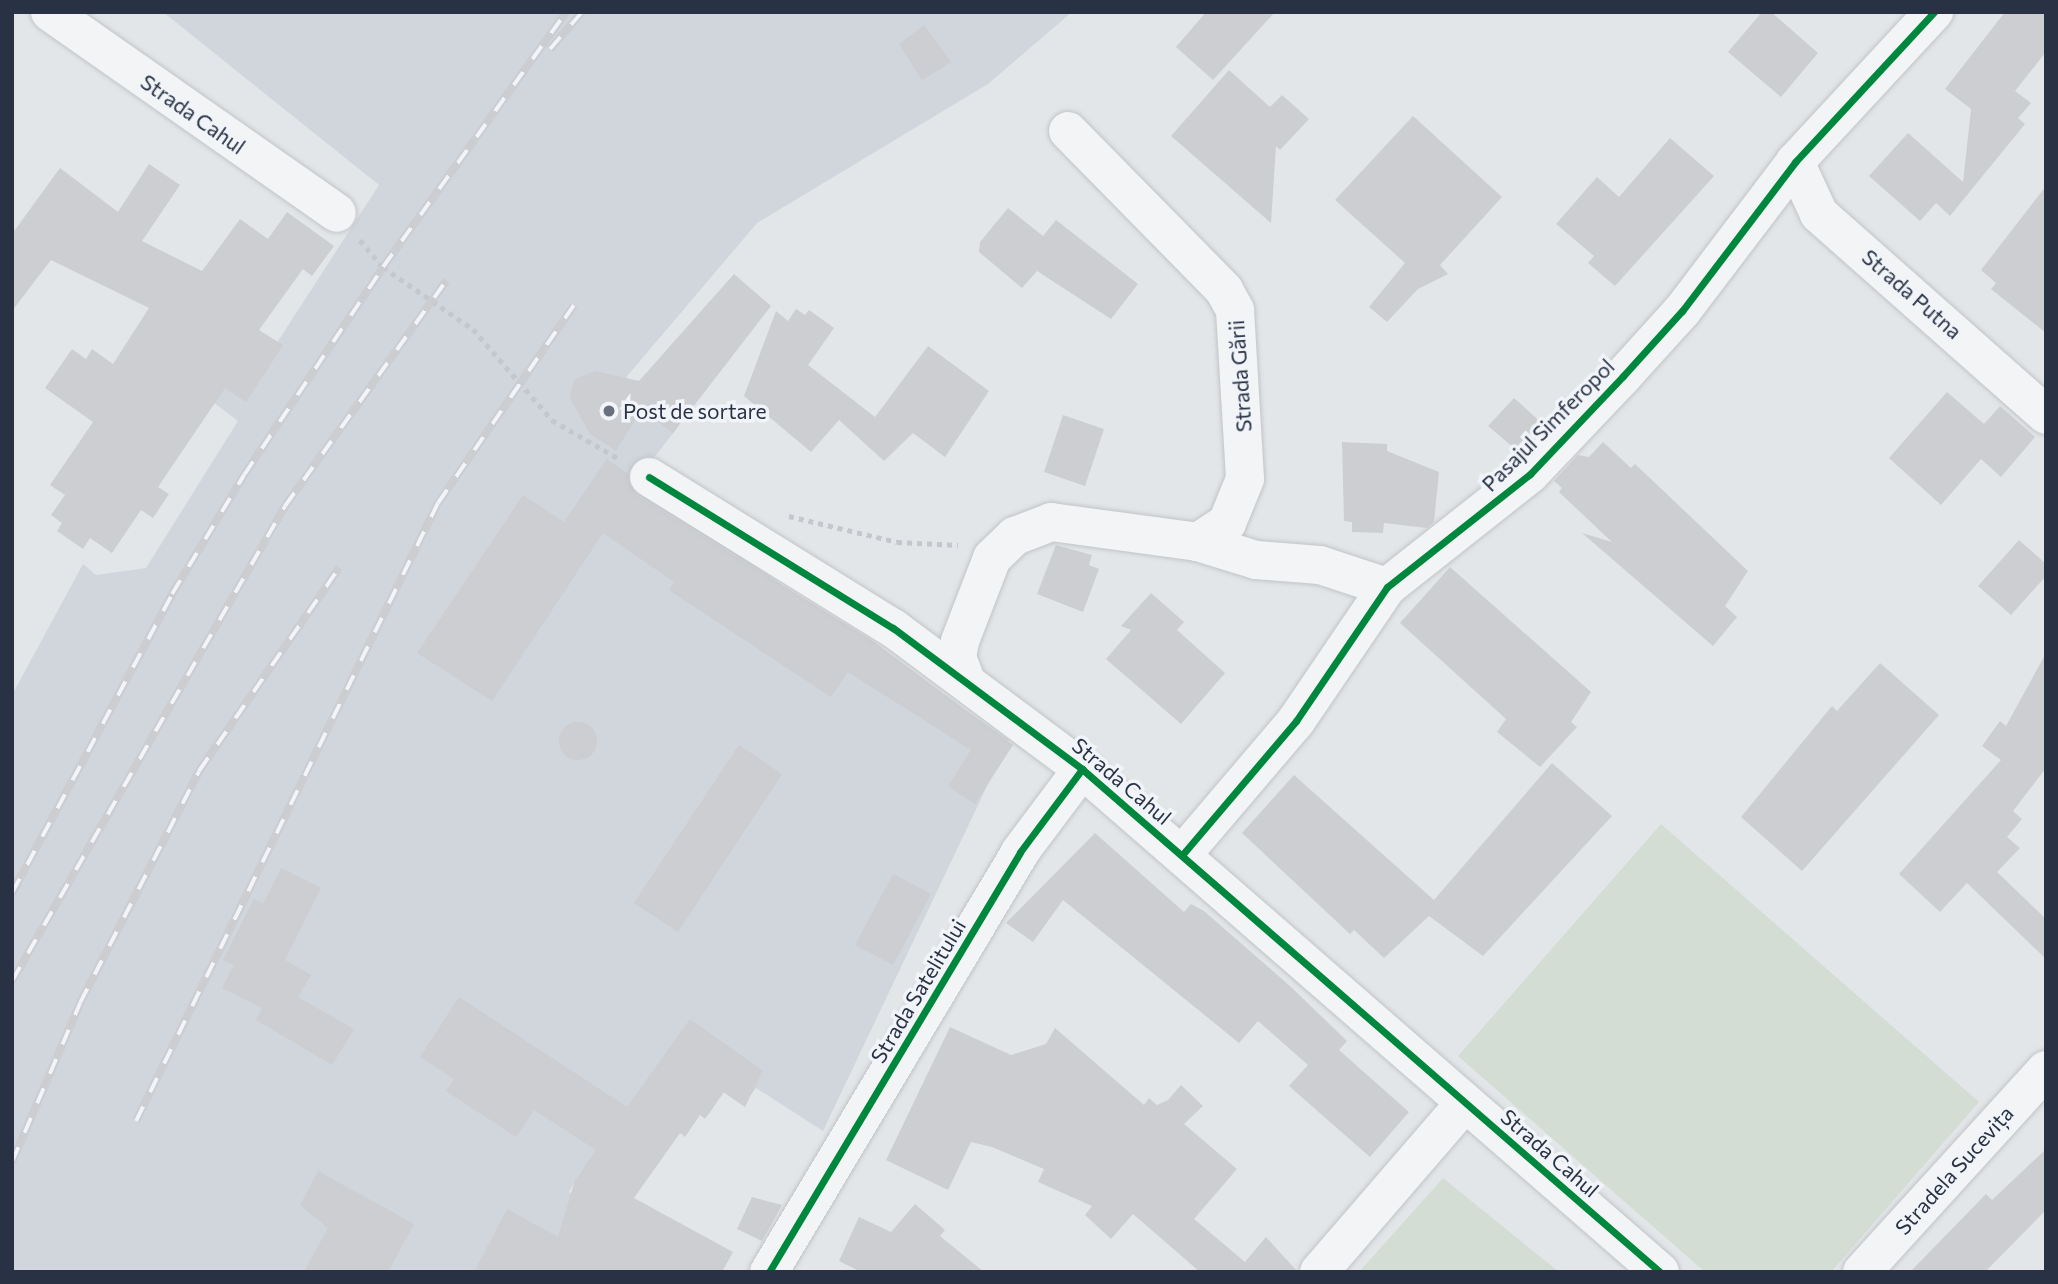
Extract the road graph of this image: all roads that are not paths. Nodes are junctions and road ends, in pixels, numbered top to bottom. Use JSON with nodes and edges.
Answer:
{"nodes":[{"id":1,"x":50,"y":12,"type":"edge"},
{"id":2,"x":1934,"y":12,"type":"edge"},
{"id":3,"x":1068,"y":131,"type":"dead end"},
{"id":4,"x":1795,"y":162,"type":"junction"},
{"id":5,"x":337,"y":213,"type":"road end"},
{"id":6,"x":2046,"y":415,"type":"edge"},
{"id":7,"x":649,"y":477,"type":"road end"},
{"id":8,"x":1198,"y":542,"type":"junction"},
{"id":9,"x":1387,"y":587,"type":"junction"},
{"id":10,"x":965,"y":678,"type":"junction"},
{"id":11,"x":1082,"y":769,"type":"junction"},
{"id":12,"x":1182,"y":855,"type":"junction"},
{"id":13,"x":2046,"y":1070,"type":"edge"},
{"id":14,"x":1465,"y":1103,"type":"junction"},
{"id":15,"x":769,"y":1272,"type":"edge"},
{"id":16,"x":1319,"y":1272,"type":"edge"},
{"id":17,"x":1660,"y":1272,"type":"edge"},
{"id":18,"x":1862,"y":1272,"type":"edge"}],
"edges":[{"from":1,"to":5,"type":"street","name":"Strada Cahul"},
{"from":2,"to":4,"type":"street","name":"Pasajul Simferopol"},
{"from":3,"to":8,"type":"street","name":"Strada Gării"},
{"from":4,"to":6,"type":"street","name":"Strada Putna"},
{"from":4,"to":9,"type":"street","name":"Pasajul Simferopol"},
{"from":7,"to":10,"type":"street","name":"Strada Cahul"},
{"from":8,"to":9,"type":"street"},
{"from":8,"to":10,"type":"street"},
{"from":9,"to":12,"type":"street","name":"Pasajul Simferopol"},
{"from":10,"to":11,"type":"street","name":"Strada Cahul"},
{"from":11,"to":12,"type":"street","name":"Strada Cahul"},
{"from":11,"to":15,"type":"street","name":"Strada Satelitului"},
{"from":12,"to":14,"type":"street","name":"Strada Cahul"},
{"from":13,"to":18,"type":"street","name":"Stradela Sucevița"},
{"from":14,"to":16,"type":"street"},
{"from":14,"to":17,"type":"street","name":"Strada Cahul"}]}
